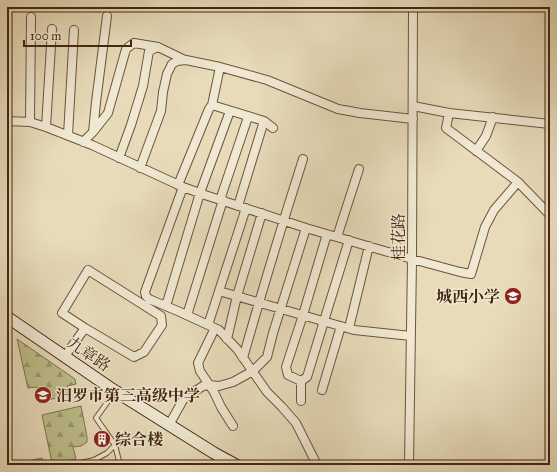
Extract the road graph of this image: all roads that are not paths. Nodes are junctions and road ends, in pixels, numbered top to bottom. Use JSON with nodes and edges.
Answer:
{"nodes":[{"id":1,"x":413,"y":8,"type":"edge"},
{"id":2,"x":31,"y":16,"type":"dead end"},
{"id":3,"x":107,"y":16,"type":"dead end"},
{"id":4,"x":52,"y":29,"type":"dead end"},
{"id":5,"x":74,"y":30,"type":"dead end"},
{"id":6,"x":158,"y":47,"type":"junction"},
{"id":7,"x":186,"y":60,"type":"junction"},
{"id":8,"x":220,"y":67,"type":"junction"},
{"id":9,"x":212,"y":105,"type":"junction"},
{"id":10,"x":413,"y":106,"type":"junction"},
{"id":11,"x":230,"y":111,"type":"junction"},
{"id":12,"x":450,"y":113,"type":"junction"},
{"id":13,"x":248,"y":117,"type":"junction"},
{"id":14,"x":493,"y":118,"type":"junction"},
{"id":15,"x":413,"y":119,"type":"junction"},
{"id":16,"x":7,"y":121,"type":"edge"},
{"id":17,"x":30,"y":122,"type":"junction"},
{"id":18,"x":264,"y":122,"type":"junction"},
{"id":19,"x":550,"y":124,"type":"edge"},
{"id":20,"x":46,"y":127,"type":"junction"},
{"id":21,"x":273,"y":128,"type":"dead end"},
{"id":22,"x":93,"y":132,"type":"junction"},
{"id":23,"x":68,"y":136,"type":"junction"},
{"id":24,"x":83,"y":142,"type":"junction"},
{"id":25,"x":476,"y":151,"type":"junction"},
{"id":26,"x":119,"y":158,"type":"junction"},
{"id":27,"x":303,"y":159,"type":"dead end"},
{"id":28,"x":140,"y":168,"type":"junction"},
{"id":29,"x":359,"y":169,"type":"dead end"},
{"id":30,"x":518,"y":182,"type":"junction"},
{"id":31,"x":180,"y":186,"type":"junction"},
{"id":32,"x":200,"y":193,"type":"junction"},
{"id":33,"x":221,"y":200,"type":"junction"},
{"id":34,"x":242,"y":207,"type":"junction"},
{"id":35,"x":262,"y":213,"type":"junction"},
{"id":36,"x":550,"y":215,"type":"edge"},
{"id":37,"x":284,"y":220,"type":"junction"},
{"id":38,"x":306,"y":228,"type":"junction"},
{"id":39,"x":327,"y":234,"type":"junction"},
{"id":40,"x":337,"y":237,"type":"junction"},
{"id":41,"x":349,"y":240,"type":"junction"},
{"id":42,"x":369,"y":246,"type":"junction"},
{"id":43,"x":412,"y":259,"type":"junction"},
{"id":44,"x":219,"y":291,"type":"junction"},
{"id":45,"x":238,"y":296,"type":"junction"},
{"id":46,"x":258,"y":303,"type":"junction"},
{"id":47,"x":166,"y":306,"type":"junction"},
{"id":48,"x":281,"y":309,"type":"junction"},
{"id":49,"x":187,"y":315,"type":"junction"},
{"id":50,"x":303,"y":315,"type":"junction"},
{"id":51,"x":7,"y":317,"type":"edge"},
{"id":52,"x":324,"y":321,"type":"junction"},
{"id":53,"x":7,"y":324,"type":"edge"},
{"id":54,"x":212,"y":326,"type":"junction"},
{"id":55,"x":345,"y":327,"type":"junction"},
{"id":56,"x":85,"y":328,"type":"junction"},
{"id":57,"x":411,"y":336,"type":"junction"},
{"id":58,"x":227,"y":339,"type":"junction"},
{"id":59,"x":64,"y":356,"type":"junction"},
{"id":60,"x":243,"y":358,"type":"junction"},
{"id":61,"x":253,"y":371,"type":"junction"},
{"id":62,"x":301,"y":380,"type":"junction"},
{"id":63,"x":209,"y":385,"type":"junction"},
{"id":64,"x":322,"y":390,"type":"dead end"},
{"id":65,"x":109,"y":393,"type":"junction"},
{"id":66,"x":301,"y":401,"type":"dead end"},
{"id":67,"x":169,"y":424,"type":"junction"},
{"id":68,"x":233,"y":426,"type":"dead end"},
{"id":69,"x":115,"y":445,"type":"junction"},
{"id":70,"x":315,"y":461,"type":"dead end"},
{"id":71,"x":95,"y":463,"type":"edge"},
{"id":72,"x":70,"y":465,"type":"edge"},
{"id":73,"x":120,"y":465,"type":"edge"},
{"id":74,"x":226,"y":465,"type":"edge"},
{"id":75,"x":236,"y":465,"type":"edge"},
{"id":76,"x":409,"y":465,"type":"edge"}],
"edges":[{"from":1,"to":10,"type":"street","name":"桂花路"},
{"from":2,"to":17,"type":"street"},
{"from":3,"to":22,"type":"street"},
{"from":4,"to":20,"type":"street"},
{"from":5,"to":23,"type":"street"},
{"from":6,"to":7,"type":"street"},
{"from":6,"to":22,"type":"street"},
{"from":6,"to":26,"type":"street"},
{"from":7,"to":8,"type":"street"},
{"from":7,"to":28,"type":"street"},
{"from":8,"to":9,"type":"street"},
{"from":8,"to":15,"type":"street"},
{"from":9,"to":11,"type":"street"},
{"from":9,"to":31,"type":"street"},
{"from":10,"to":12,"type":"street"},
{"from":10,"to":15,"type":"street","name":"桂花路"},
{"from":11,"to":13,"type":"street"},
{"from":11,"to":32,"type":"street"},
{"from":12,"to":14,"type":"street"},
{"from":12,"to":25,"type":"street"},
{"from":13,"to":18,"type":"street"},
{"from":13,"to":33,"type":"street"},
{"from":14,"to":19,"type":"street"},
{"from":14,"to":25,"type":"street"},
{"from":15,"to":43,"type":"street","name":"桂花路"},
{"from":16,"to":17,"type":"street"},
{"from":17,"to":20,"type":"street"},
{"from":18,"to":21,"type":"street"},
{"from":18,"to":34,"type":"street"},
{"from":20,"to":23,"type":"street"},
{"from":22,"to":24,"type":"street"},
{"from":23,"to":24,"type":"street"},
{"from":24,"to":26,"type":"street"},
{"from":25,"to":30,"type":"street"},
{"from":26,"to":28,"type":"street"},
{"from":27,"to":37,"type":"street"},
{"from":28,"to":31,"type":"street"},
{"from":29,"to":40,"type":"street"},
{"from":30,"to":36,"type":"street"},
{"from":30,"to":43,"type":"street"},
{"from":31,"to":32,"type":"street"},
{"from":31,"to":47,"type":"street"},
{"from":32,"to":33,"type":"street"},
{"from":32,"to":47,"type":"street"},
{"from":33,"to":34,"type":"street"},
{"from":33,"to":49,"type":"street"},
{"from":34,"to":35,"type":"street"},
{"from":34,"to":44,"type":"street"},
{"from":35,"to":37,"type":"street"},
{"from":35,"to":45,"type":"street"},
{"from":37,"to":38,"type":"street"},
{"from":37,"to":46,"type":"street"},
{"from":38,"to":39,"type":"street"},
{"from":38,"to":48,"type":"street"},
{"from":39,"to":40,"type":"street"},
{"from":39,"to":50,"type":"street"},
{"from":40,"to":41,"type":"street"},
{"from":41,"to":42,"type":"street"},
{"from":41,"to":52,"type":"street"},
{"from":42,"to":43,"type":"street"},
{"from":42,"to":55,"type":"street"},
{"from":43,"to":57,"type":"street","name":"桂花路"},
{"from":44,"to":45,"type":"street"},
{"from":44,"to":54,"type":"street"},
{"from":45,"to":46,"type":"street"},
{"from":45,"to":58,"type":"street"},
{"from":46,"to":48,"type":"street"},
{"from":46,"to":60,"type":"street"},
{"from":47,"to":49,"type":"street"},
{"from":48,"to":50,"type":"street"},
{"from":48,"to":61,"type":"street"},
{"from":49,"to":54,"type":"street"},
{"from":50,"to":52,"type":"street"},
{"from":50,"to":62,"type":"street"},
{"from":51,"to":59,"type":"street","name":"九章路"},
{"from":52,"to":55,"type":"street"},
{"from":52,"to":62,"type":"street"},
{"from":53,"to":65,"type":"street"},
{"from":54,"to":58,"type":"street"},
{"from":54,"to":63,"type":"street"},
{"from":55,"to":57,"type":"street"},
{"from":55,"to":64,"type":"street"},
{"from":56,"to":56,"type":"street"},
{"from":56,"to":59,"type":"street"},
{"from":57,"to":76,"type":"street","name":"桂花路"},
{"from":58,"to":60,"type":"street"},
{"from":59,"to":67,"type":"street","name":"九章路"},
{"from":60,"to":61,"type":"street"},
{"from":61,"to":63,"type":"street"},
{"from":61,"to":70,"type":"street"},
{"from":62,"to":66,"type":"street"},
{"from":63,"to":67,"type":"street"},
{"from":63,"to":68,"type":"street"},
{"from":65,"to":69,"type":"lane"},
{"from":65,"to":74,"type":"street"},
{"from":67,"to":75,"type":"street","name":"九章路"},
{"from":69,"to":71,"type":"lane"},
{"from":69,"to":73,"type":"lane"},
{"from":71,"to":72,"type":"lane"}]}
